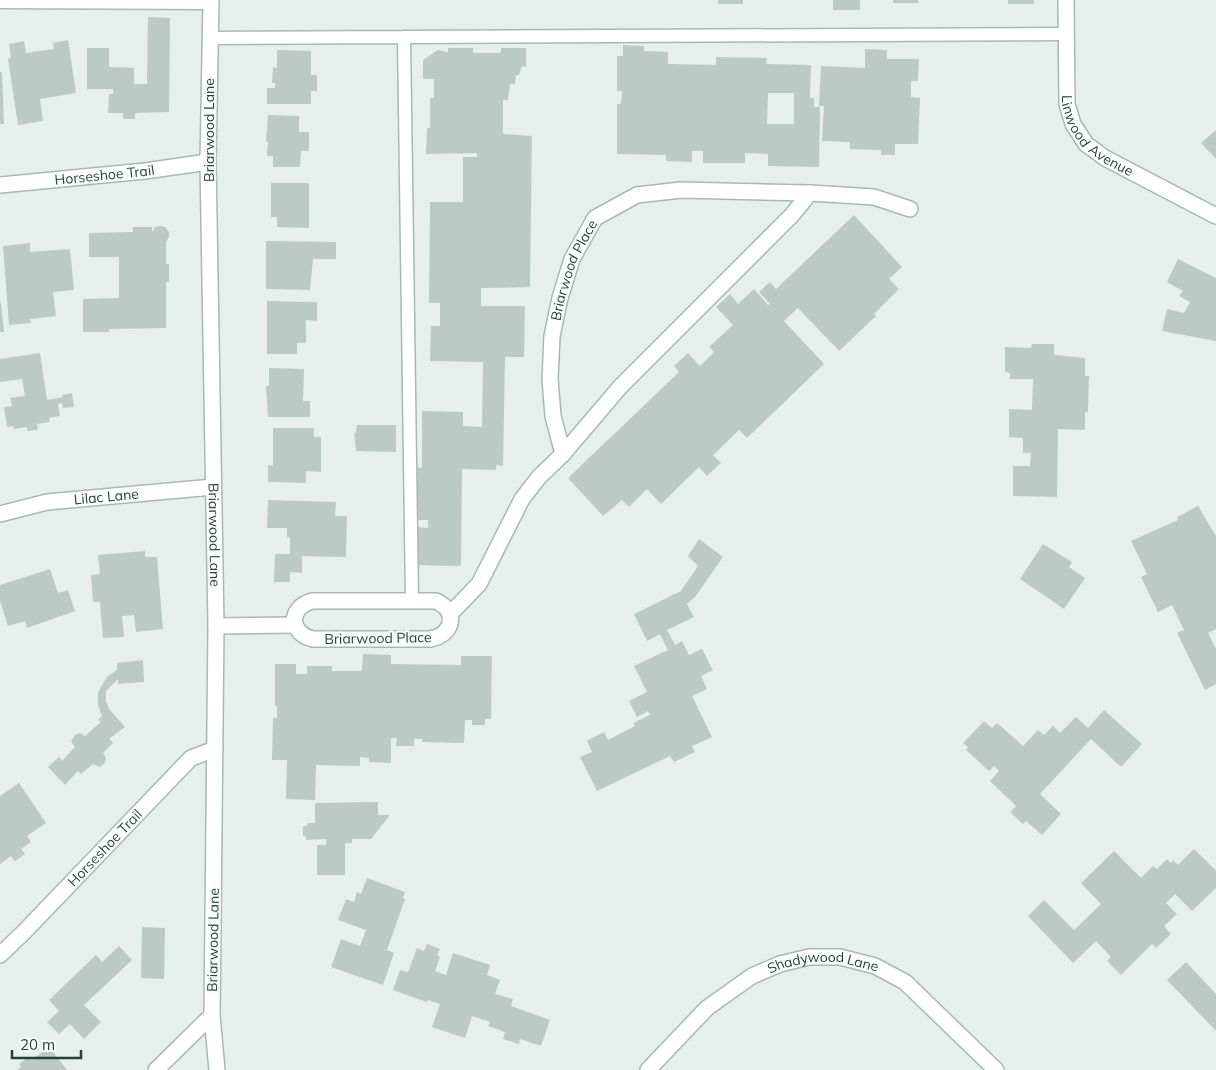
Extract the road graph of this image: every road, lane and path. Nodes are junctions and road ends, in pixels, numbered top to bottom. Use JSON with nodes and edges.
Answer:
{"nodes":[{"id":1,"x":1066,"y":0,"type":"edge"},
{"id":2,"x":0,"y":2,"type":"edge"},
{"id":3,"x":211,"y":2,"type":"edge"},
{"id":4,"x":1066,"y":34,"type":"junction"},
{"id":5,"x":404,"y":37,"type":"junction"},
{"id":6,"x":210,"y":38,"type":"junction"},
{"id":7,"x":208,"y":162,"type":"junction"},
{"id":8,"x":0,"y":185,"type":"edge"},
{"id":9,"x":810,"y":193,"type":"junction"},
{"id":10,"x":910,"y":209,"type":"dead end"},
{"id":11,"x":1216,"y":216,"type":"edge"},
{"id":12,"x":563,"y":454,"type":"junction"},
{"id":13,"x":213,"y":488,"type":"junction"},
{"id":14,"x":0,"y":514,"type":"edge"},
{"id":15,"x":412,"y":600,"type":"junction"},
{"id":16,"x":450,"y":614,"type":"junction"},
{"id":17,"x":295,"y":625,"type":"junction"},
{"id":18,"x":216,"y":626,"type":"junction"},
{"id":19,"x":215,"y":749,"type":"junction"},
{"id":20,"x":0,"y":955,"type":"edge"},
{"id":21,"x":212,"y":1015,"type":"junction"},
{"id":22,"x":156,"y":1070,"type":"edge"},
{"id":23,"x":217,"y":1070,"type":"edge"},
{"id":24,"x":648,"y":1070,"type":"edge"},
{"id":25,"x":996,"y":1070,"type":"edge"}],
"edges":[{"from":1,"to":4,"type":"street","name":"Linwood Avenue"},
{"from":2,"to":3,"type":"lane"},
{"from":3,"to":6,"type":"street","name":"Briarwood Lane"},
{"from":4,"to":5,"type":"lane"},
{"from":4,"to":11,"type":"street","name":"Linwood Avenue"},
{"from":5,"to":6,"type":"lane"},
{"from":5,"to":15,"type":"lane"},
{"from":6,"to":7,"type":"street","name":"Briarwood Lane"},
{"from":7,"to":8,"type":"street","name":"Horseshoe Trail"},
{"from":7,"to":13,"type":"street","name":"Briarwood Lane"},
{"from":9,"to":10,"type":"street","name":"Briarwood Place"},
{"from":9,"to":12,"type":"street","name":"Briarwood Place"},
{"from":9,"to":12,"type":"street","name":"Briarwood Place"},
{"from":12,"to":16,"type":"street","name":"Briarwood Place"},
{"from":13,"to":14,"type":"street","name":"Lilac Lane"},
{"from":13,"to":18,"type":"street","name":"Briarwood Lane"},
{"from":15,"to":16,"type":"street"},
{"from":15,"to":17,"type":"street"},
{"from":16,"to":17,"type":"street","name":"Briarwood Place"},
{"from":17,"to":18,"type":"street"},
{"from":18,"to":19,"type":"street","name":"Briarwood Lane"},
{"from":19,"to":20,"type":"street","name":"Horseshoe Trail"},
{"from":19,"to":21,"type":"street","name":"Briarwood Lane"},
{"from":21,"to":22,"type":"street"},
{"from":21,"to":23,"type":"street","name":"Briarwood Lane"},
{"from":24,"to":25,"type":"street","name":"Shadywood Lane"}]}
